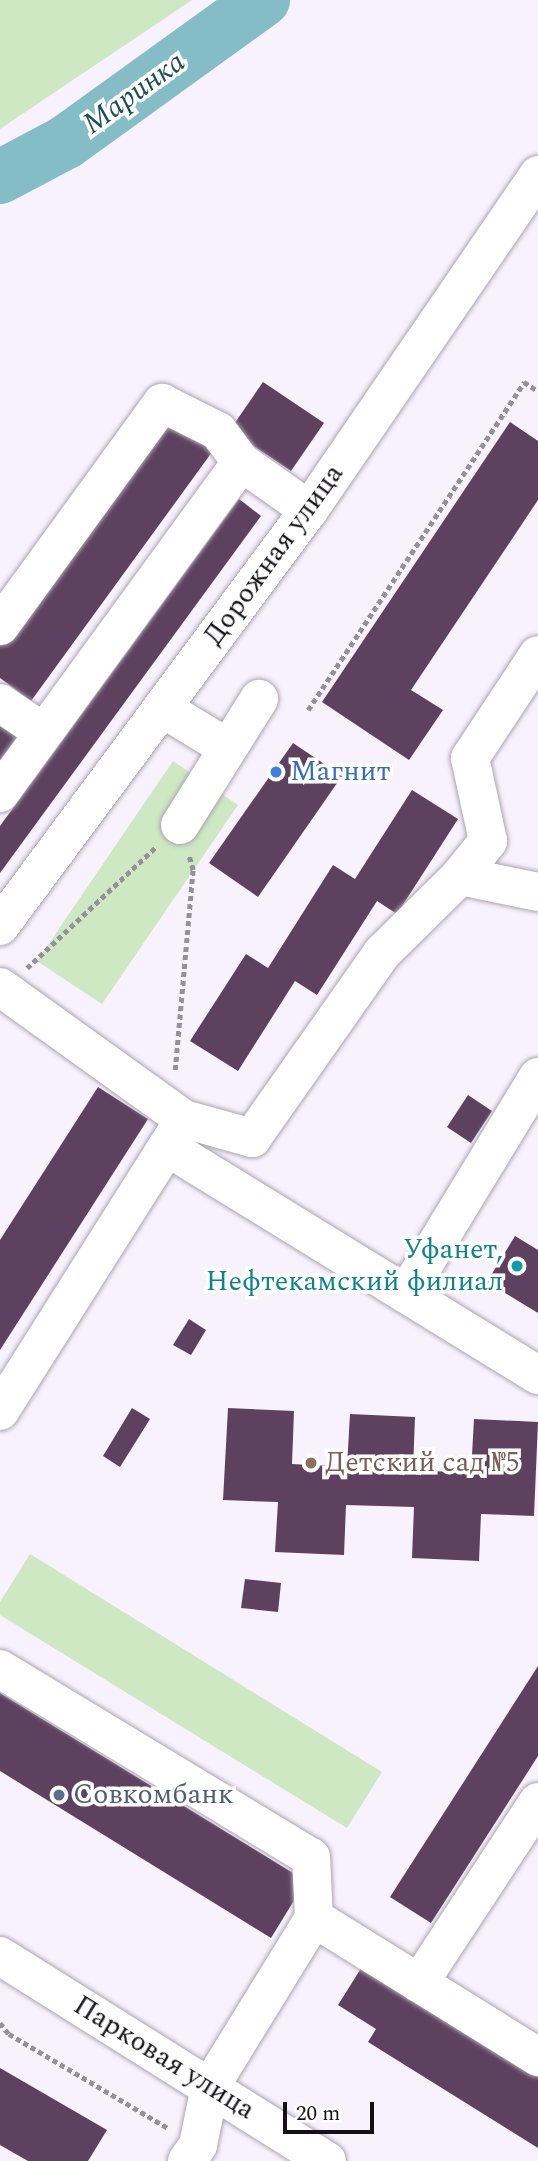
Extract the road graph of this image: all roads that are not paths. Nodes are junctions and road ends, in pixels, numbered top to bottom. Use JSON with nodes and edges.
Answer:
{"nodes":[{"id":1,"x":538,"y":175,"type":"edge"},
{"id":2,"x":241,"y":462,"type":"junction"},
{"id":3,"x":309,"y":510,"type":"junction"},
{"id":4,"x":0,"y":626,"type":"edge"},
{"id":5,"x":538,"y":655,"type":"edge"},
{"id":6,"x":259,"y":699,"type":"dead end"},
{"id":7,"x":0,"y":703,"type":"edge"},
{"id":8,"x":162,"y":708,"type":"junction"},
{"id":9,"x":43,"y":732,"type":"junction"},
{"id":10,"x":228,"y":748,"type":"junction"},
{"id":11,"x":0,"y":793,"type":"edge"},
{"id":12,"x":180,"y":825,"type":"road end"},
{"id":13,"x":460,"y":876,"type":"junction"},
{"id":14,"x":538,"y":892,"type":"edge"},
{"id":15,"x":0,"y":926,"type":"edge"},
{"id":16,"x":2,"y":988,"type":"edge"},
{"id":17,"x":538,"y":1077,"type":"edge"},
{"id":18,"x":176,"y":1133,"type":"junction"},
{"id":19,"x":406,"y":1294,"type":"junction"},
{"id":20,"x":538,"y":1375,"type":"edge"},
{"id":21,"x":0,"y":1411,"type":"edge"},
{"id":22,"x":0,"y":1669,"type":"edge"},
{"id":23,"x":538,"y":1802,"type":"edge"},
{"id":24,"x":314,"y":1918,"type":"junction"},
{"id":25,"x":0,"y":1956,"type":"edge"},
{"id":26,"x":419,"y":1983,"type":"junction"},
{"id":27,"x":538,"y":2057,"type":"edge"},
{"id":28,"x":210,"y":2087,"type":"junction"},
{"id":29,"x":192,"y":2153,"type":"edge"},
{"id":30,"x":327,"y":2161,"type":"edge"}],
"edges":[{"from":1,"to":3,"type":"main road","name":"Дорожная улица"},
{"from":2,"to":3,"type":"main road"},
{"from":2,"to":4,"type":"main road"},
{"from":2,"to":9,"type":"main road"},
{"from":3,"to":8,"type":"main road","name":"Дорожная улица"},
{"from":5,"to":13,"type":"main road"},
{"from":6,"to":10,"type":"main road"},
{"from":7,"to":9,"type":"main road"},
{"from":8,"to":10,"type":"main road"},
{"from":8,"to":15,"type":"main road","name":"Дорожная улица"},
{"from":9,"to":11,"type":"main road"},
{"from":10,"to":12,"type":"main road"},
{"from":13,"to":14,"type":"main road"},
{"from":13,"to":18,"type":"main road"},
{"from":16,"to":18,"type":"main road"},
{"from":17,"to":19,"type":"main road"},
{"from":18,"to":19,"type":"main road"},
{"from":18,"to":21,"type":"main road"},
{"from":19,"to":20,"type":"main road"},
{"from":22,"to":24,"type":"main road"},
{"from":23,"to":26,"type":"main road"},
{"from":24,"to":26,"type":"main road"},
{"from":24,"to":28,"type":"main road"},
{"from":25,"to":28,"type":"main road","name":"Парковая улица"},
{"from":26,"to":27,"type":"main road"},
{"from":28,"to":29,"type":"main road"},
{"from":28,"to":30,"type":"main road","name":"Парковая улица"}]}
